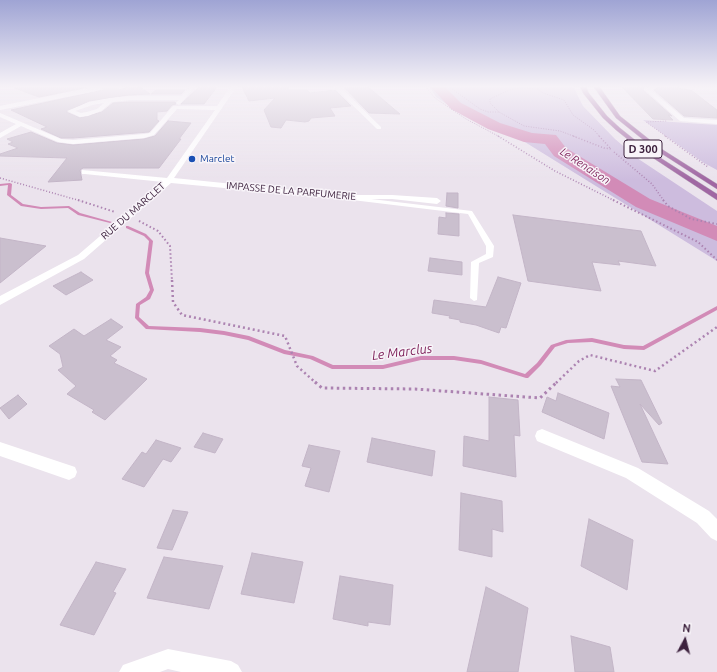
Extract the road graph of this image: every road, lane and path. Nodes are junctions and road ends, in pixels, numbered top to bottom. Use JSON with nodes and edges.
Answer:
{"nodes":[{"id":1,"x":5,"y":117,"type":"edge"},
{"id":2,"x":166,"y":117,"type":"edge"},
{"id":3,"x":212,"y":117,"type":"edge"},
{"id":4,"x":368,"y":117,"type":"edge"},
{"id":5,"x":464,"y":117,"type":"edge"},
{"id":6,"x":509,"y":117,"type":"edge"},
{"id":7,"x":576,"y":117,"type":"edge"},
{"id":8,"x":605,"y":117,"type":"edge"},
{"id":9,"x":618,"y":117,"type":"edge"},
{"id":10,"x":679,"y":117,"type":"edge"},
{"id":11,"x":682,"y":120,"type":"junction"},
{"id":12,"x":717,"y":122,"type":"edge"},
{"id":13,"x":20,"y":124,"type":"junction"},
{"id":14,"x":379,"y":128,"type":"dead end"},
{"id":15,"x":0,"y":136,"type":"edge"},
{"id":16,"x":614,"y":152,"type":"dead end"},
{"id":17,"x":712,"y":170,"type":"dead end"},
{"id":18,"x":85,"y":172,"type":"dead end"},
{"id":19,"x":0,"y":178,"type":"edge"},
{"id":20,"x":169,"y":179,"type":"junction"},
{"id":21,"x":717,"y":187,"type":"edge"},
{"id":22,"x":342,"y":197,"type":"junction"},
{"id":23,"x":717,"y":198,"type":"edge"},
{"id":24,"x":437,"y":202,"type":"dead end"},
{"id":25,"x":128,"y":217,"type":"junction"},
{"id":26,"x":717,"y":224,"type":"edge"},
{"id":27,"x":717,"y":260,"type":"edge"},
{"id":28,"x":474,"y":298,"type":"dead end"},
{"id":29,"x":0,"y":301,"type":"edge"},
{"id":30,"x":717,"y":327,"type":"edge"},
{"id":31,"x":542,"y":436,"type":"dead end"},
{"id":32,"x":0,"y":449,"type":"edge"},
{"id":33,"x":69,"y":472,"type":"dead end"},
{"id":34,"x":717,"y":532,"type":"edge"},
{"id":35,"x":130,"y":672,"type":"edge"},
{"id":36,"x":231,"y":672,"type":"edge"}],
"edges":[{"from":1,"to":13,"type":"street"},
{"from":2,"to":13,"type":"street"},
{"from":3,"to":20,"type":"street","name":"RUE DU MARCLET"},
{"from":4,"to":14,"type":"street"},
{"from":5,"to":27,"type":"path"},
{"from":6,"to":7,"type":"path"},
{"from":8,"to":23,"type":"main road","number":"D 300"},
{"from":9,"to":21,"type":"main road","number":"D 300"},
{"from":10,"to":11,"type":"street"},
{"from":11,"to":12,"type":"street"},
{"from":11,"to":17,"type":"path"},
{"from":13,"to":15,"type":"street"},
{"from":16,"to":26,"type":"path"},
{"from":18,"to":20,"type":"street","name":"IMPASSE DE LA PARFUMERIE"},
{"from":19,"to":25,"type":"path"},
{"from":20,"to":22,"type":"street","name":"IMPASSE DE LA PARFUMERIE"},
{"from":20,"to":25,"type":"street","name":"RUE DU MARCLET"},
{"from":22,"to":24,"type":"street","name":"IMPASSE DE LA PARFUMERIE"},
{"from":22,"to":28,"type":"lane"},
{"from":25,"to":29,"type":"street","name":"RUE DU MARCLET"},
{"from":25,"to":30,"type":"path"},
{"from":31,"to":34,"type":"street"},
{"from":32,"to":33,"type":"street"},
{"from":35,"to":36,"type":"street"}]}
